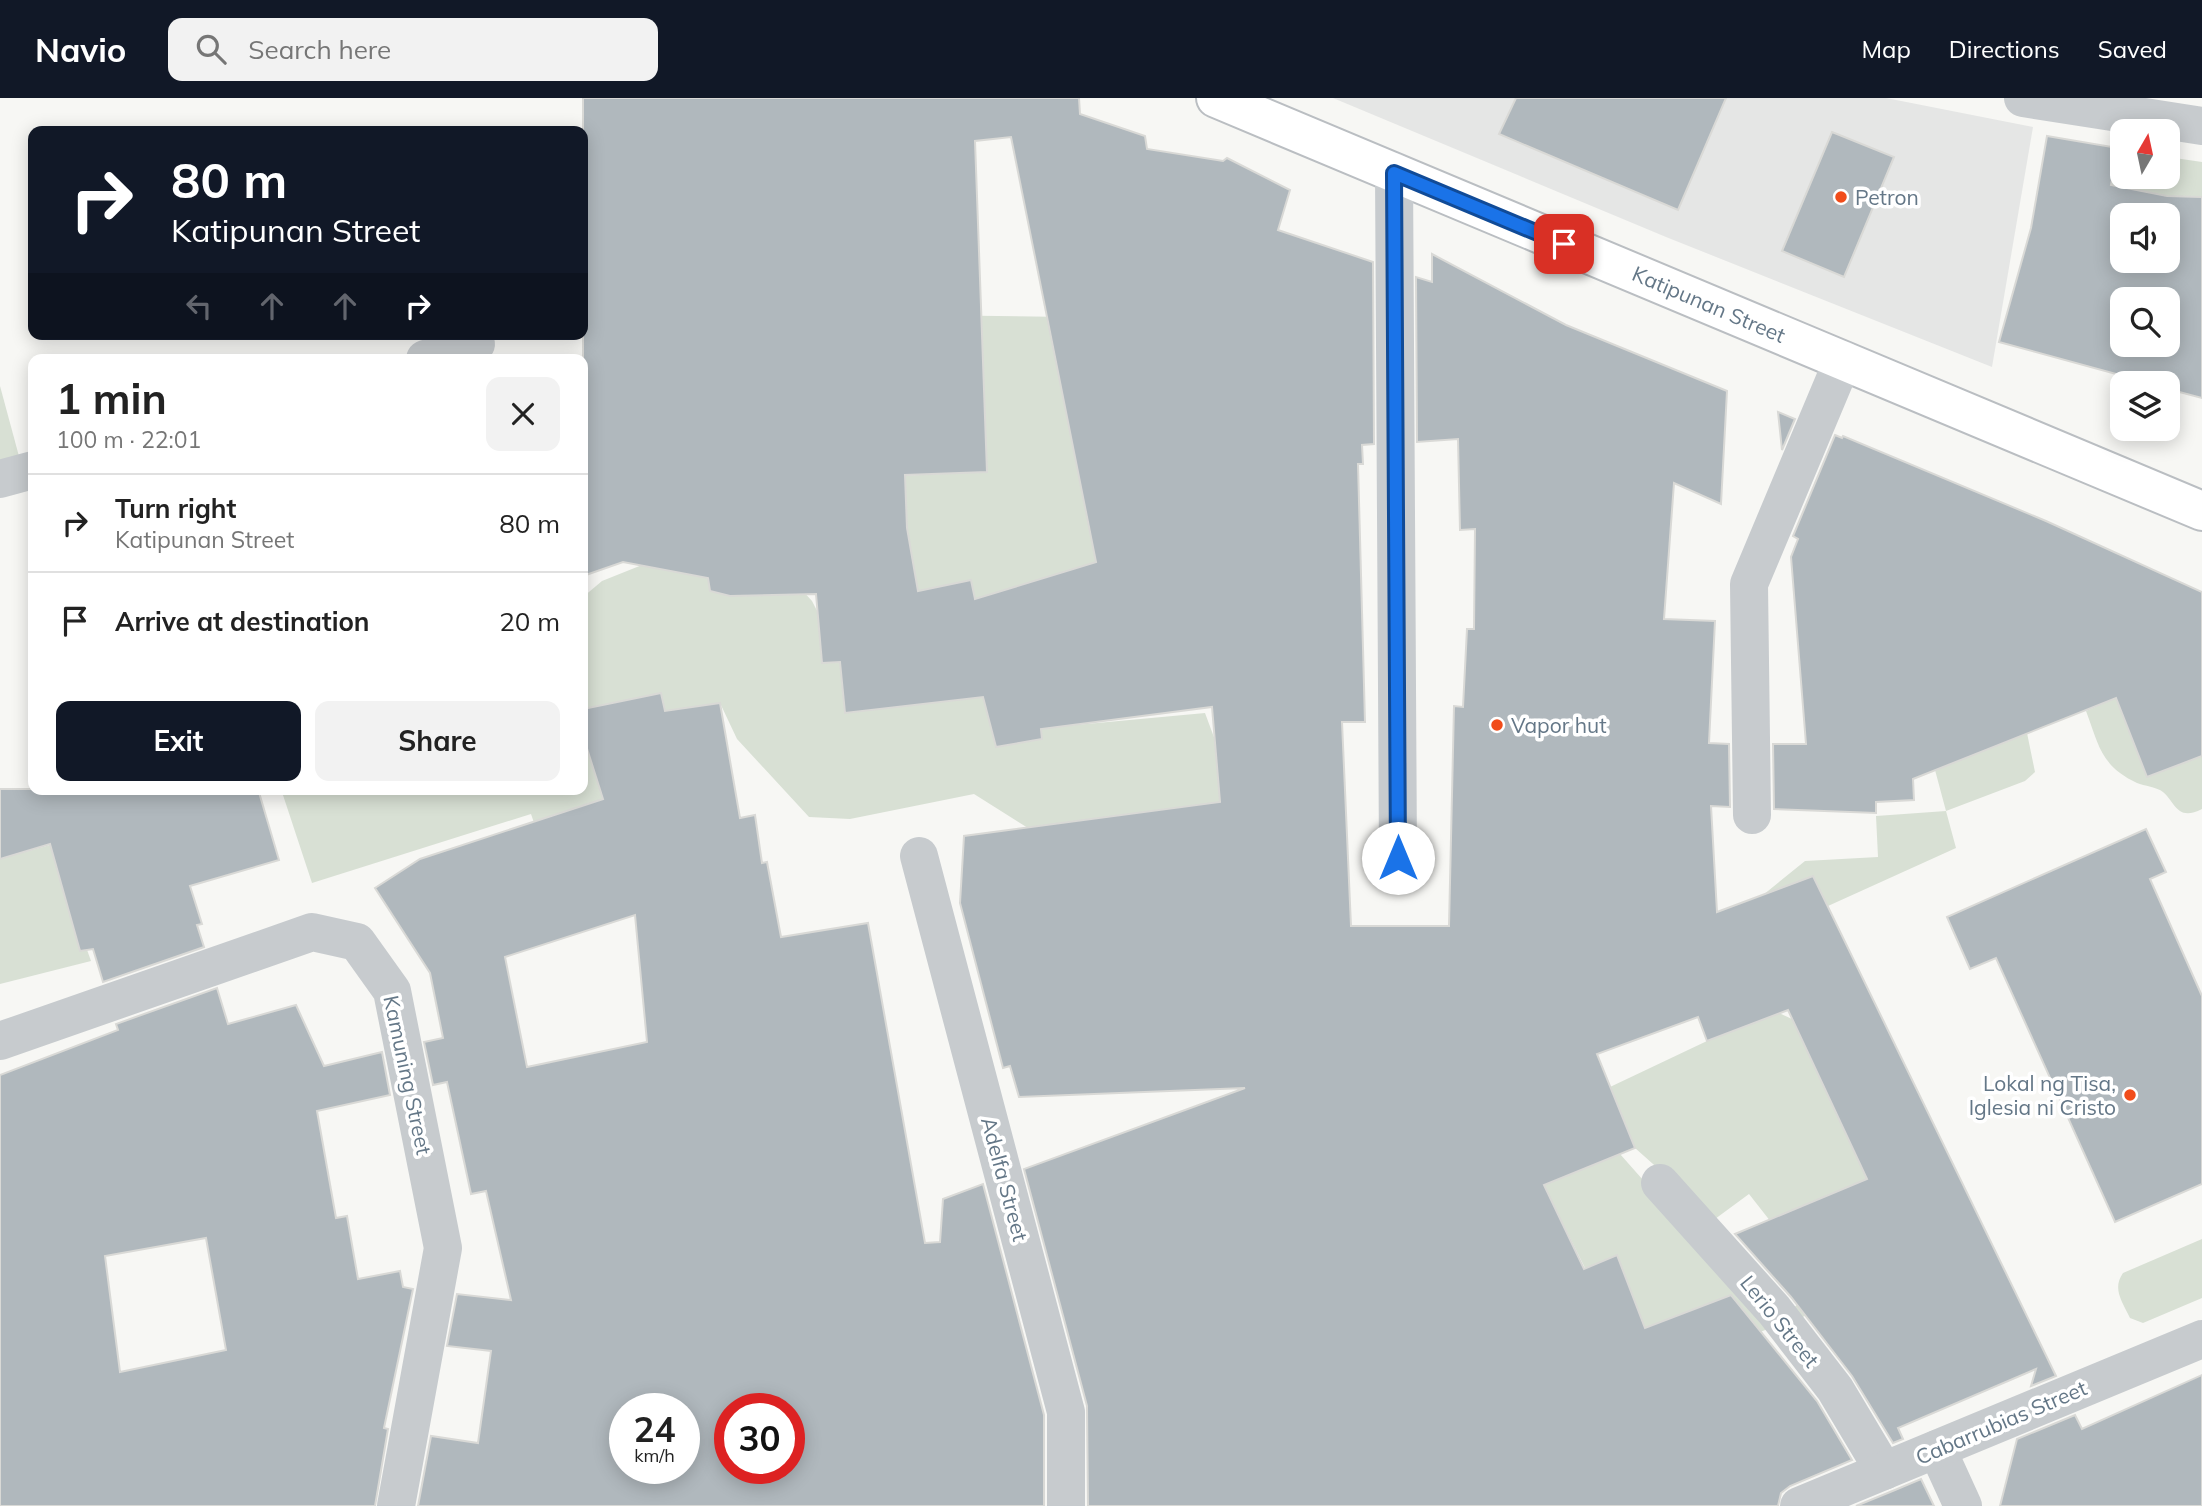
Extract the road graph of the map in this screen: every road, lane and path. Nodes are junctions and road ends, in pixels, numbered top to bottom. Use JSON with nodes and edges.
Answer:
{"nodes":[{"id":1,"x":1216,"y":98,"type":"edge"},
{"id":2,"x":2023,"y":98,"type":"edge"},
{"id":3,"x":2202,"y":126,"type":"edge"},
{"id":4,"x":1394,"y":173,"type":"junction"},
{"id":5,"x":476,"y":344,"type":"dead end"},
{"id":6,"x":442,"y":354,"type":"edge"},
{"id":7,"x":1843,"y":360,"type":"junction"},
{"id":8,"x":28,"y":471,"type":"edge"},
{"id":9,"x":0,"y":479,"type":"edge"},
{"id":10,"x":2202,"y":511,"type":"edge"},
{"id":11,"x":1752,"y":815,"type":"dead end"},
{"id":12,"x":919,"y":856,"type":"dead end"},
{"id":13,"x":1398,"y":858,"type":"dead end"},
{"id":14,"x":0,"y":1041,"type":"edge"},
{"id":15,"x":1660,"y":1183,"type":"dead end"},
{"id":16,"x":2202,"y":1339,"type":"edge"},
{"id":17,"x":1937,"y":1448,"type":"junction"},
{"id":18,"x":1884,"y":1471,"type":"junction"},
{"id":19,"x":396,"y":1506,"type":"edge"},
{"id":20,"x":1066,"y":1506,"type":"edge"},
{"id":21,"x":1799,"y":1506,"type":"edge"},
{"id":22,"x":1964,"y":1506,"type":"edge"}],
"edges":[{"from":1,"to":4,"type":"main road","name":"Katipunan Street"},
{"from":2,"to":3,"type":"street"},
{"from":4,"to":7,"type":"main road","name":"Katipunan Street"},
{"from":4,"to":13,"type":"street"},
{"from":5,"to":6,"type":"street"},
{"from":7,"to":10,"type":"main road","name":"Katipunan Street"},
{"from":7,"to":11,"type":"street"},
{"from":8,"to":9,"type":"street"},
{"from":12,"to":20,"type":"street","name":"Adelfa Street"},
{"from":14,"to":19,"type":"street","name":"Kamuning Street"},
{"from":15,"to":18,"type":"street","name":"Lerio Street"},
{"from":16,"to":17,"type":"street","name":"Cabarrubias Street"},
{"from":17,"to":18,"type":"street","name":"Cabarrubias Street"},
{"from":17,"to":22,"type":"street"},
{"from":18,"to":21,"type":"street","name":"Cabarrubias Street"}]}
